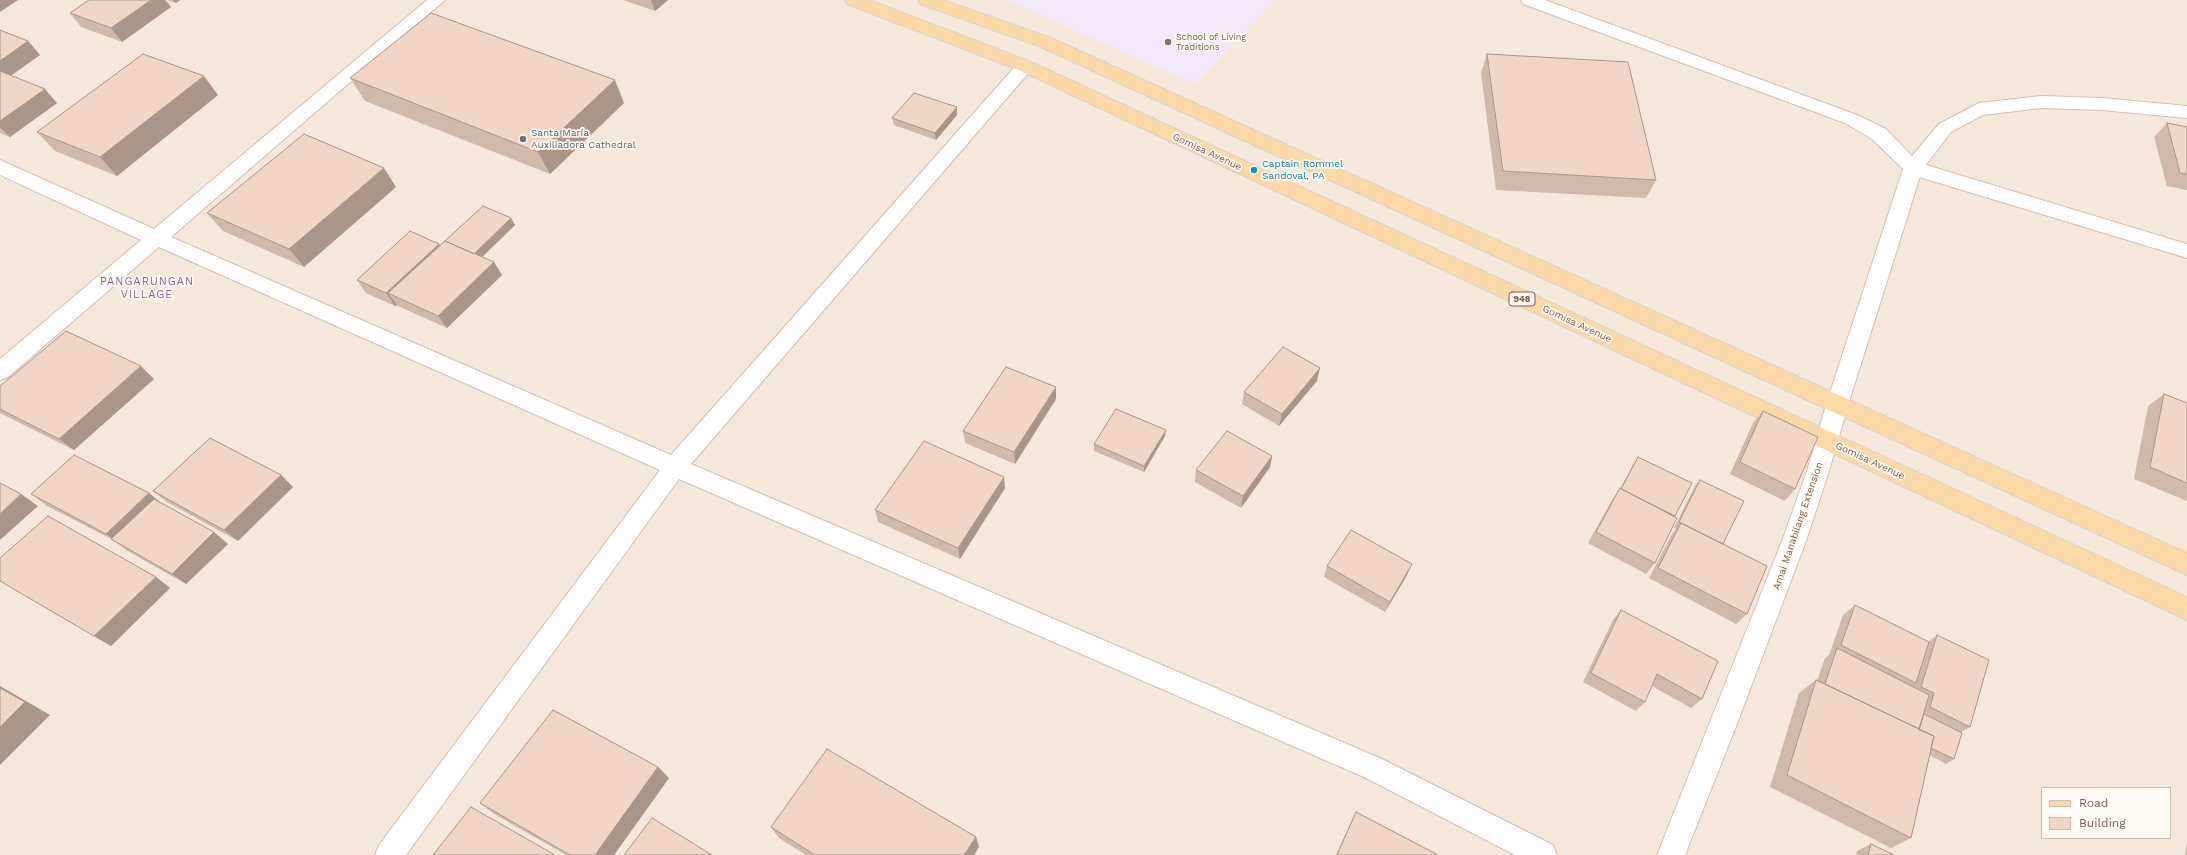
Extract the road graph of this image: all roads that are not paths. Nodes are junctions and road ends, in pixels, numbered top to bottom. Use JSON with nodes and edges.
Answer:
{"nodes":[{"id":1,"x":437,"y":0,"type":"edge"},
{"id":2,"x":853,"y":0,"type":"edge"},
{"id":3,"x":926,"y":0,"type":"edge"},
{"id":4,"x":1529,"y":0,"type":"edge"},
{"id":5,"x":1025,"y":66,"type":"junction"},
{"id":6,"x":2187,"y":112,"type":"edge"},
{"id":7,"x":0,"y":167,"type":"edge"},
{"id":8,"x":1912,"y":168,"type":"junction"},
{"id":9,"x":156,"y":238,"type":"junction"},
{"id":10,"x":2187,"y":251,"type":"edge"},
{"id":11,"x":0,"y":371,"type":"edge"},
{"id":12,"x":1837,"y":405,"type":"junction"},
{"id":13,"x":1826,"y":440,"type":"junction"},
{"id":14,"x":675,"y":467,"type":"junction"},
{"id":15,"x":2187,"y":564,"type":"edge"},
{"id":16,"x":2187,"y":608,"type":"edge"},
{"id":17,"x":389,"y":855,"type":"edge"},
{"id":18,"x":1543,"y":855,"type":"edge"},
{"id":19,"x":1670,"y":855,"type":"edge"}],
"edges":[{"from":1,"to":9,"type":"street"},
{"from":2,"to":5,"type":"main road","name":"Gomisa Avenue","number":"948"},
{"from":3,"to":12,"type":"main road"},
{"from":4,"to":8,"type":"street"},
{"from":5,"to":13,"type":"main road","name":"Gomisa Avenue","number":"948"},
{"from":5,"to":14,"type":"street"},
{"from":6,"to":8,"type":"street"},
{"from":7,"to":9,"type":"street"},
{"from":8,"to":10,"type":"street"},
{"from":8,"to":12,"type":"street","name":"Amai Manabilang Extension"},
{"from":9,"to":11,"type":"street"},
{"from":9,"to":14,"type":"street"},
{"from":12,"to":13,"type":"street","name":"Amai Manabilang Extension"},
{"from":12,"to":15,"type":"main road"},
{"from":13,"to":16,"type":"main road","name":"Gomisa Avenue","number":"948"},
{"from":13,"to":19,"type":"street","name":"Amai Manabilang Extension"},
{"from":14,"to":17,"type":"street"},
{"from":14,"to":18,"type":"street"}]}
